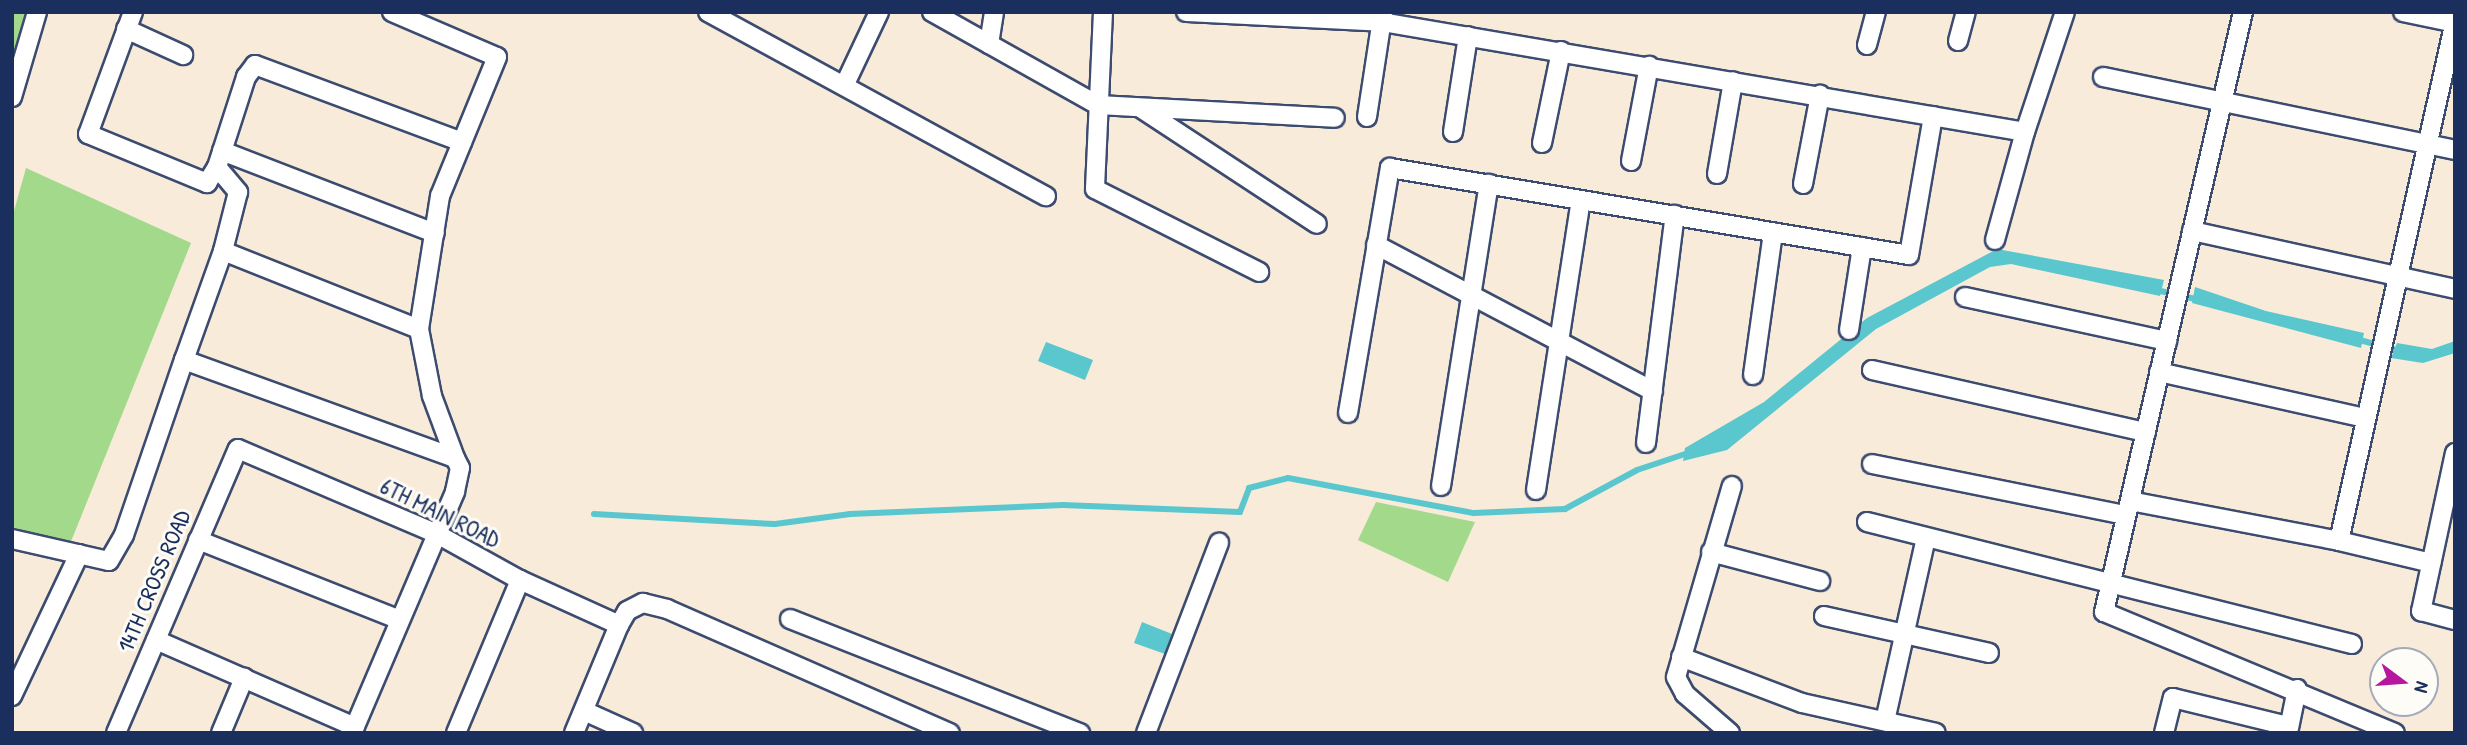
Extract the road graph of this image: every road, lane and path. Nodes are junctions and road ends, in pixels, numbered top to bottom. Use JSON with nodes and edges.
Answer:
{"nodes":[{"id":1,"x":37,"y":12,"type":"edge"},
{"id":2,"x":392,"y":12,"type":"edge"},
{"id":3,"x":708,"y":12,"type":"edge"},
{"id":4,"x":879,"y":12,"type":"edge"},
{"id":5,"x":932,"y":12,"type":"edge"},
{"id":6,"x":993,"y":12,"type":"edge"},
{"id":7,"x":1103,"y":12,"type":"edge"},
{"id":8,"x":1186,"y":12,"type":"edge"},
{"id":9,"x":1876,"y":12,"type":"edge"},
{"id":10,"x":1966,"y":12,"type":"edge"},
{"id":11,"x":2065,"y":12,"type":"edge"},
{"id":12,"x":2243,"y":12,"type":"edge"},
{"id":13,"x":2403,"y":12,"type":"edge"},
{"id":14,"x":1382,"y":17,"type":"edge"},
{"id":15,"x":130,"y":21,"type":"edge"},
{"id":16,"x":2455,"y":22,"type":"edge"},
{"id":17,"x":1468,"y":36,"type":"junction"},
{"id":18,"x":1958,"y":41,"type":"dead end"},
{"id":19,"x":989,"y":44,"type":"junction"},
{"id":20,"x":1867,"y":45,"type":"dead end"},
{"id":21,"x":1561,"y":51,"type":"junction"},
{"id":22,"x":183,"y":55,"type":"dead end"},
{"id":23,"x":1649,"y":66,"type":"junction"},
{"id":24,"x":2103,"y":77,"type":"dead end"},
{"id":25,"x":1733,"y":81,"type":"junction"},
{"id":26,"x":845,"y":84,"type":"junction"},
{"id":27,"x":1819,"y":95,"type":"junction"},
{"id":28,"x":12,"y":97,"type":"edge"},
{"id":29,"x":2222,"y":102,"type":"junction"},
{"id":30,"x":1098,"y":105,"type":"junction"},
{"id":31,"x":1139,"y":107,"type":"junction"},
{"id":32,"x":1933,"y":116,"type":"junction"},
{"id":33,"x":1367,"y":117,"type":"dead end"},
{"id":34,"x":1335,"y":118,"type":"dead end"},
{"id":35,"x":1453,"y":132,"type":"dead end"},
{"id":36,"x":2025,"y":132,"type":"junction"},
{"id":37,"x":462,"y":142,"type":"junction"},
{"id":38,"x":1542,"y":143,"type":"dead end"},
{"id":39,"x":2424,"y":144,"type":"junction"},
{"id":40,"x":2455,"y":150,"type":"edge"},
{"id":41,"x":220,"y":159,"type":"junction"},
{"id":42,"x":1631,"y":161,"type":"dead end"},
{"id":43,"x":1717,"y":174,"type":"dead end"},
{"id":44,"x":1489,"y":184,"type":"junction"},
{"id":45,"x":1803,"y":184,"type":"dead end"},
{"id":46,"x":1046,"y":196,"type":"dead end"},
{"id":47,"x":1581,"y":200,"type":"junction"},
{"id":48,"x":1675,"y":215,"type":"junction"},
{"id":49,"x":1317,"y":224,"type":"dead end"},
{"id":50,"x":2192,"y":231,"type":"junction"},
{"id":51,"x":1773,"y":232,"type":"junction"},
{"id":52,"x":435,"y":233,"type":"junction"},
{"id":53,"x":1995,"y":240,"type":"dead end"},
{"id":54,"x":1376,"y":245,"type":"junction"},
{"id":55,"x":1862,"y":247,"type":"junction"},
{"id":56,"x":223,"y":251,"type":"junction"},
{"id":57,"x":1259,"y":272,"type":"dead end"},
{"id":58,"x":2397,"y":276,"type":"junction"},
{"id":59,"x":2455,"y":289,"type":"edge"},
{"id":60,"x":1473,"y":297,"type":"junction"},
{"id":61,"x":1965,"y":297,"type":"dead end"},
{"id":62,"x":419,"y":329,"type":"junction"},
{"id":63,"x":1849,"y":330,"type":"dead end"},
{"id":64,"x":2166,"y":341,"type":"junction"},
{"id":65,"x":1557,"y":342,"type":"junction"},
{"id":66,"x":184,"y":360,"type":"junction"},
{"id":67,"x":1872,"y":370,"type":"dead end"},
{"id":68,"x":2159,"y":372,"type":"junction"},
{"id":69,"x":1753,"y":375,"type":"dead end"},
{"id":70,"x":1653,"y":391,"type":"junction"},
{"id":71,"x":1348,"y":413,"type":"dead end"},
{"id":72,"x":2365,"y":418,"type":"junction"},
{"id":73,"x":2146,"y":432,"type":"junction"},
{"id":74,"x":1646,"y":443,"type":"dead end"},
{"id":75,"x":237,"y":449,"type":"joint"},
{"id":76,"x":2454,"y":457,"type":"edge"},
{"id":77,"x":455,"y":458,"type":"junction"},
{"id":78,"x":1872,"y":464,"type":"dead end"},
{"id":79,"x":1731,"y":485,"type":"dead end"},
{"id":80,"x":1441,"y":486,"type":"dead end"},
{"id":81,"x":1536,"y":490,"type":"dead end"},
{"id":82,"x":2128,"y":508,"type":"junction"},
{"id":83,"x":1867,"y":522,"type":"dead end"},
{"id":84,"x":437,"y":534,"type":"junction"},
{"id":85,"x":1926,"y":538,"type":"junction"},
{"id":86,"x":12,"y":539,"type":"edge"},
{"id":87,"x":198,"y":540,"type":"junction"},
{"id":88,"x":2339,"y":541,"type":"junction"},
{"id":89,"x":1219,"y":543,"type":"dead end"},
{"id":90,"x":1711,"y":552,"type":"junction"},
{"id":91,"x":79,"y":554,"type":"junction"},
{"id":92,"x":2431,"y":563,"type":"junction"},
{"id":93,"x":520,"y":580,"type":"junction"},
{"id":94,"x":1820,"y":581,"type":"dead end"},
{"id":95,"x":2110,"y":585,"type":"junction"},
{"id":96,"x":1824,"y":616,"type":"dead end"},
{"id":97,"x":790,"y":619,"type":"dead end"},
{"id":98,"x":400,"y":620,"type":"junction"},
{"id":99,"x":2455,"y":620,"type":"edge"},
{"id":100,"x":619,"y":625,"type":"junction"},
{"id":101,"x":1905,"y":634,"type":"junction"},
{"id":102,"x":156,"y":639,"type":"junction"},
{"id":103,"x":2352,"y":644,"type":"dead end"},
{"id":104,"x":1989,"y":653,"type":"dead end"},
{"id":105,"x":1681,"y":657,"type":"junction"},
{"id":106,"x":244,"y":678,"type":"junction"},
{"id":107,"x":2297,"y":689,"type":"junction"},
{"id":108,"x":12,"y":696,"type":"edge"},
{"id":109,"x":584,"y":710,"type":"junction"},
{"id":110,"x":1885,"y":721,"type":"junction"},
{"id":111,"x":2288,"y":729,"type":"edge"},
{"id":112,"x":353,"y":730,"type":"edge"},
{"id":113,"x":116,"y":733,"type":"edge"},
{"id":114,"x":221,"y":733,"type":"edge"},
{"id":115,"x":456,"y":733,"type":"edge"},
{"id":116,"x":574,"y":733,"type":"edge"},
{"id":117,"x":633,"y":733,"type":"edge"},
{"id":118,"x":950,"y":733,"type":"edge"},
{"id":119,"x":1080,"y":733,"type":"edge"},
{"id":120,"x":1146,"y":733,"type":"edge"},
{"id":121,"x":1730,"y":733,"type":"edge"},
{"id":122,"x":1936,"y":733,"type":"edge"},
{"id":123,"x":2164,"y":733,"type":"edge"},
{"id":124,"x":2395,"y":733,"type":"edge"}],
"edges":[{"from":1,"to":28,"type":"street"},
{"from":2,"to":37,"type":"street"},
{"from":3,"to":26,"type":"street"},
{"from":4,"to":26,"type":"street"},
{"from":5,"to":19,"type":"street"},
{"from":6,"to":19,"type":"street"},
{"from":7,"to":30,"type":"street"},
{"from":8,"to":14,"type":"street"},
{"from":9,"to":20,"type":"street"},
{"from":10,"to":18,"type":"street"},
{"from":11,"to":36,"type":"street"},
{"from":12,"to":29,"type":"street"},
{"from":13,"to":16,"type":"street"},
{"from":14,"to":17,"type":"street"},
{"from":14,"to":33,"type":"street"},
{"from":15,"to":22,"type":"street"},
{"from":15,"to":41,"type":"street"},
{"from":16,"to":39,"type":"street"},
{"from":17,"to":21,"type":"street"},
{"from":17,"to":35,"type":"street"},
{"from":19,"to":30,"type":"street"},
{"from":21,"to":23,"type":"street"},
{"from":21,"to":38,"type":"street"},
{"from":23,"to":25,"type":"street"},
{"from":23,"to":42,"type":"street"},
{"from":24,"to":29,"type":"street"},
{"from":25,"to":27,"type":"street"},
{"from":25,"to":43,"type":"street"},
{"from":26,"to":46,"type":"street"},
{"from":27,"to":32,"type":"street"},
{"from":27,"to":45,"type":"street"},
{"from":29,"to":39,"type":"street"},
{"from":29,"to":50,"type":"street"},
{"from":30,"to":31,"type":"street"},
{"from":30,"to":57,"type":"street"},
{"from":31,"to":34,"type":"street"},
{"from":31,"to":49,"type":"street"},
{"from":32,"to":36,"type":"street"},
{"from":32,"to":55,"type":"street"},
{"from":36,"to":53,"type":"street"},
{"from":37,"to":41,"type":"street"},
{"from":37,"to":52,"type":"street"},
{"from":39,"to":40,"type":"street"},
{"from":39,"to":58,"type":"street"},
{"from":41,"to":52,"type":"street"},
{"from":41,"to":56,"type":"street"},
{"from":44,"to":47,"type":"street"},
{"from":44,"to":54,"type":"street"},
{"from":44,"to":60,"type":"street"},
{"from":47,"to":48,"type":"street"},
{"from":47,"to":65,"type":"street"},
{"from":48,"to":51,"type":"street"},
{"from":48,"to":70,"type":"street"},
{"from":50,"to":58,"type":"street"},
{"from":50,"to":64,"type":"street"},
{"from":51,"to":55,"type":"street"},
{"from":51,"to":69,"type":"street"},
{"from":52,"to":62,"type":"street"},
{"from":54,"to":60,"type":"street"},
{"from":54,"to":71,"type":"street"},
{"from":55,"to":63,"type":"street"},
{"from":56,"to":62,"type":"street"},
{"from":56,"to":66,"type":"street"},
{"from":58,"to":59,"type":"street"},
{"from":58,"to":72,"type":"street"},
{"from":60,"to":65,"type":"street"},
{"from":60,"to":80,"type":"street"},
{"from":61,"to":64,"type":"street"},
{"from":62,"to":77,"type":"street"},
{"from":64,"to":68,"type":"street"},
{"from":65,"to":70,"type":"street"},
{"from":65,"to":81,"type":"street"},
{"from":66,"to":77,"type":"street"},
{"from":66,"to":91,"type":"street"},
{"from":67,"to":73,"type":"street"},
{"from":68,"to":72,"type":"street"},
{"from":68,"to":73,"type":"street"},
{"from":70,"to":74,"type":"street"},
{"from":72,"to":88,"type":"street"},
{"from":73,"to":82,"type":"street"},
{"from":75,"to":84,"type":"street","name":"6TH MAIN ROAD"},
{"from":75,"to":87,"type":"street","name":"14TH CROSS ROAD"},
{"from":76,"to":92,"type":"street"},
{"from":77,"to":84,"type":"street"},
{"from":78,"to":82,"type":"street"},
{"from":79,"to":90,"type":"street"},
{"from":82,"to":88,"type":"street"},
{"from":82,"to":95,"type":"street"},
{"from":83,"to":85,"type":"street"},
{"from":84,"to":93,"type":"street","name":"6TH MAIN ROAD"},
{"from":84,"to":98,"type":"street"},
{"from":85,"to":95,"type":"street"},
{"from":85,"to":101,"type":"street"},
{"from":86,"to":91,"type":"street"},
{"from":87,"to":98,"type":"street"},
{"from":87,"to":102,"type":"street","name":"14TH CROSS ROAD"},
{"from":88,"to":92,"type":"street"},
{"from":89,"to":120,"type":"street"},
{"from":90,"to":94,"type":"street"},
{"from":90,"to":105,"type":"street"},
{"from":91,"to":108,"type":"street"},
{"from":92,"to":99,"type":"street"},
{"from":93,"to":100,"type":"street","name":"6TH MAIN ROAD"},
{"from":93,"to":115,"type":"street"},
{"from":95,"to":103,"type":"street"},
{"from":95,"to":107,"type":"street"},
{"from":96,"to":101,"type":"street"},
{"from":97,"to":119,"type":"street"},
{"from":98,"to":112,"type":"street"},
{"from":100,"to":109,"type":"street"},
{"from":100,"to":118,"type":"street"},
{"from":101,"to":104,"type":"street"},
{"from":101,"to":110,"type":"street"},
{"from":102,"to":106,"type":"street"},
{"from":102,"to":113,"type":"street","name":"14TH CROSS ROAD"},
{"from":105,"to":110,"type":"street"},
{"from":105,"to":121,"type":"street"},
{"from":106,"to":112,"type":"street"},
{"from":106,"to":114,"type":"street"},
{"from":107,"to":111,"type":"street"},
{"from":107,"to":124,"type":"street"},
{"from":109,"to":116,"type":"street"},
{"from":109,"to":117,"type":"street"},
{"from":110,"to":122,"type":"street"},
{"from":111,"to":123,"type":"street"}]}
